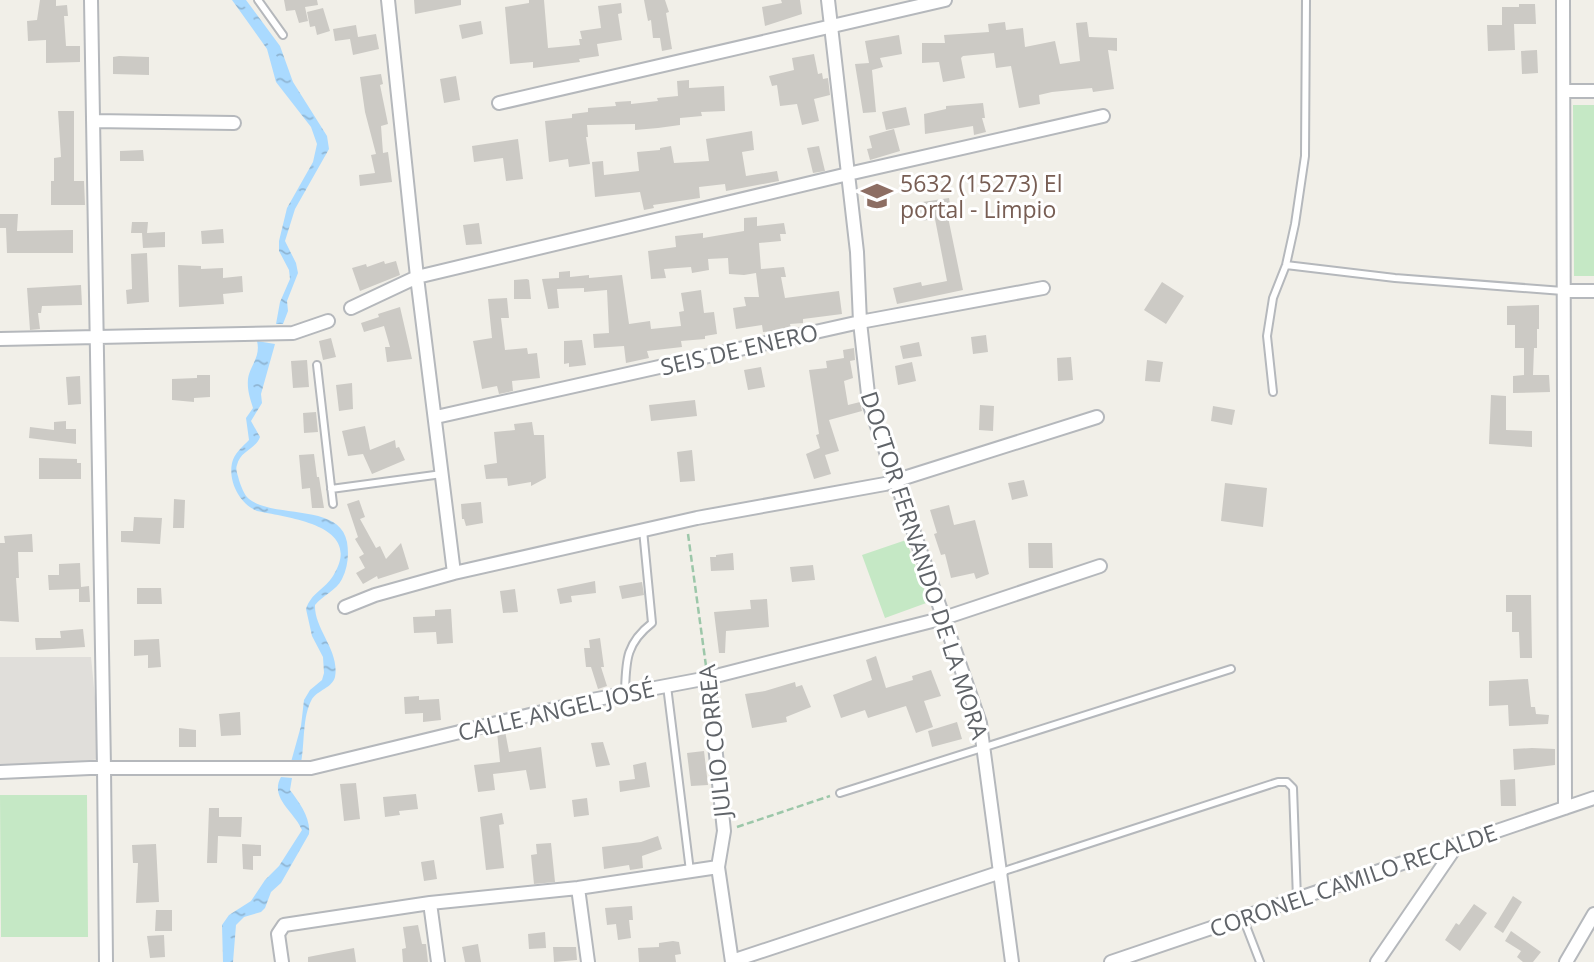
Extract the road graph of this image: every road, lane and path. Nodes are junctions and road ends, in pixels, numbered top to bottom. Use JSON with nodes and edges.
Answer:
{"nodes":[{"id":1,"x":91,"y":0,"type":"edge"},
{"id":2,"x":257,"y":0,"type":"edge"},
{"id":3,"x":388,"y":0,"type":"edge"},
{"id":4,"x":828,"y":0,"type":"edge"},
{"id":5,"x":946,"y":0,"type":"edge"},
{"id":6,"x":1306,"y":0,"type":"edge"},
{"id":7,"x":1563,"y":0,"type":"edge"},
{"id":8,"x":831,"y":26,"type":"junction"},
{"id":9,"x":282,"y":35,"type":"dead end"},
{"id":10,"x":1564,"y":91,"type":"junction"},
{"id":11,"x":1594,"y":91,"type":"edge"},
{"id":12,"x":499,"y":103,"type":"dead end"},
{"id":13,"x":1103,"y":116,"type":"dead end"},
{"id":14,"x":93,"y":121,"type":"junction"},
{"id":15,"x":234,"y":123,"type":"dead end"},
{"id":16,"x":848,"y":174,"type":"junction"},
{"id":17,"x":1286,"y":265,"type":"junction"},
{"id":18,"x":417,"y":277,"type":"junction"},
{"id":19,"x":1043,"y":288,"type":"dead end"},
{"id":20,"x":1564,"y":291,"type":"junction"},
{"id":21,"x":1594,"y":291,"type":"edge"},
{"id":22,"x":351,"y":307,"type":"dead end"},
{"id":23,"x":328,"y":321,"type":"dead end"},
{"id":24,"x":860,"y":322,"type":"junction"},
{"id":25,"x":97,"y":337,"type":"junction"},
{"id":26,"x":0,"y":339,"type":"edge"},
{"id":27,"x":317,"y":365,"type":"dead end"},
{"id":28,"x":1273,"y":392,"type":"dead end"},
{"id":29,"x":436,"y":417,"type":"junction"},
{"id":30,"x":1097,"y":417,"type":"dead end"},
{"id":31,"x":442,"y":474,"type":"junction"},
{"id":32,"x":895,"y":480,"type":"junction"},
{"id":33,"x":331,"y":489,"type":"junction"},
{"id":34,"x":333,"y":504,"type":"dead end"},
{"id":35,"x":687,"y":520,"type":"junction"},
{"id":36,"x":643,"y":530,"type":"junction"},
{"id":37,"x":1100,"y":566,"type":"dead end"},
{"id":38,"x":454,"y":573,"type":"junction"},
{"id":39,"x":345,"y":607,"type":"dead end"},
{"id":40,"x":944,"y":618,"type":"junction"},
{"id":41,"x":1231,"y":669,"type":"dead end"},
{"id":42,"x":708,"y":678,"type":"junction"},
{"id":43,"x":667,"y":686,"type":"junction"},
{"id":44,"x":625,"y":693,"type":"junction"},
{"id":45,"x":984,"y":749,"type":"junction"},
{"id":46,"x":104,"y":768,"type":"junction"},
{"id":47,"x":0,"y":772,"type":"edge"},
{"id":48,"x":840,"y":793,"type":"joint"},
{"id":49,"x":1594,"y":798,"type":"edge"},
{"id":50,"x":1565,"y":808,"type":"junction"},
{"id":51,"x":724,"y":831,"type":"junction"},
{"id":52,"x":1457,"y":845,"type":"junction"},
{"id":53,"x":718,"y":867,"type":"junction"},
{"id":54,"x":690,"y":871,"type":"junction"},
{"id":55,"x":1001,"y":872,"type":"junction"},
{"id":56,"x":578,"y":888,"type":"junction"},
{"id":57,"x":1297,"y":899,"type":"junction"},
{"id":58,"x":430,"y":903,"type":"junction"},
{"id":59,"x":1594,"y":914,"type":"edge"},
{"id":60,"x":1242,"y":918,"type":"junction"},
{"id":61,"x":106,"y":962,"type":"edge"},
{"id":62,"x":282,"y":962,"type":"edge"},
{"id":63,"x":438,"y":962,"type":"edge"},
{"id":64,"x":588,"y":962,"type":"edge"},
{"id":65,"x":732,"y":962,"type":"edge"},
{"id":66,"x":1012,"y":962,"type":"edge"},
{"id":67,"x":1111,"y":962,"type":"edge"},
{"id":68,"x":1260,"y":962,"type":"edge"},
{"id":69,"x":1377,"y":962,"type":"edge"},
{"id":70,"x":1566,"y":962,"type":"edge"}],
"edges":[{"from":1,"to":14,"type":"street"},
{"from":2,"to":9,"type":"lane"},
{"from":3,"to":18,"type":"street"},
{"from":4,"to":8,"type":"street","name":"DOCTOR FERNANDO DE LA MORA"},
{"from":5,"to":8,"type":"street"},
{"from":6,"to":17,"type":"lane"},
{"from":7,"to":10,"type":"street"},
{"from":8,"to":12,"type":"street"},
{"from":8,"to":16,"type":"street","name":"DOCTOR FERNANDO DE LA MORA"},
{"from":10,"to":11,"type":"street"},
{"from":10,"to":20,"type":"street"},
{"from":13,"to":16,"type":"street"},
{"from":14,"to":15,"type":"street"},
{"from":14,"to":25,"type":"street"},
{"from":16,"to":18,"type":"street"},
{"from":16,"to":24,"type":"street","name":"DOCTOR FERNANDO DE LA MORA"},
{"from":17,"to":20,"type":"lane"},
{"from":17,"to":28,"type":"lane"},
{"from":18,"to":22,"type":"street"},
{"from":18,"to":29,"type":"street"},
{"from":19,"to":24,"type":"street","name":"SEIS DE ENERO"},
{"from":20,"to":21,"type":"street"},
{"from":20,"to":50,"type":"street"},
{"from":23,"to":25,"type":"street"},
{"from":24,"to":29,"type":"street","name":"SEIS DE ENERO"},
{"from":24,"to":32,"type":"street","name":"DOCTOR FERNANDO DE LA MORA"},
{"from":25,"to":26,"type":"street"},
{"from":25,"to":46,"type":"street"},
{"from":27,"to":33,"type":"lane"},
{"from":29,"to":31,"type":"street"},
{"from":30,"to":32,"type":"street"},
{"from":31,"to":33,"type":"lane"},
{"from":31,"to":38,"type":"street"},
{"from":32,"to":35,"type":"street"},
{"from":32,"to":40,"type":"street","name":"DOCTOR FERNANDO DE LA MORA"},
{"from":33,"to":34,"type":"lane"},
{"from":35,"to":36,"type":"street"},
{"from":35,"to":42,"type":"path","name":"JULIO CORREA"},
{"from":36,"to":38,"type":"street"},
{"from":36,"to":44,"type":"lane"},
{"from":37,"to":40,"type":"street","name":"CALLE ANGEL JOSÉ"},
{"from":38,"to":39,"type":"street"},
{"from":40,"to":42,"type":"street","name":"CALLE ANGEL JOSÉ"},
{"from":40,"to":45,"type":"street","name":"DOCTOR FERNANDO DE LA MORA"},
{"from":41,"to":45,"type":"lane"},
{"from":42,"to":43,"type":"street","name":"CALLE ANGEL JOSÉ"},
{"from":42,"to":51,"type":"street","name":"JULIO CORREA"},
{"from":43,"to":44,"type":"street","name":"CALLE ANGEL JOSÉ"},
{"from":43,"to":54,"type":"lane"},
{"from":44,"to":46,"type":"street","name":"CALLE ANGEL JOSÉ"},
{"from":45,"to":48,"type":"lane"},
{"from":45,"to":55,"type":"street","name":"DOCTOR FERNANDO DE LA MORA"},
{"from":46,"to":47,"type":"street","name":"CALLE ANGEL JOSÉ"},
{"from":46,"to":61,"type":"street"},
{"from":48,"to":51,"type":"path"},
{"from":49,"to":50,"type":"street","name":"CORONEL CAMILO RECALDE"},
{"from":50,"to":52,"type":"street","name":"CORONEL CAMILO RECALDE"},
{"from":51,"to":53,"type":"street","name":"JULIO CORREA"},
{"from":52,"to":57,"type":"street","name":"CORONEL CAMILO RECALDE"},
{"from":52,"to":69,"type":"street"},
{"from":53,"to":54,"type":"street"},
{"from":53,"to":65,"type":"street","name":"JULIO CORREA"},
{"from":54,"to":56,"type":"street"},
{"from":55,"to":57,"type":"lane"},
{"from":55,"to":65,"type":"street"},
{"from":55,"to":66,"type":"street","name":"DOCTOR FERNANDO DE LA MORA"},
{"from":56,"to":58,"type":"street"},
{"from":56,"to":64,"type":"street"},
{"from":57,"to":60,"type":"street","name":"CORONEL CAMILO RECALDE"},
{"from":58,"to":62,"type":"street"},
{"from":58,"to":63,"type":"street"},
{"from":59,"to":70,"type":"street"},
{"from":60,"to":67,"type":"street","name":"CORONEL CAMILO RECALDE"},
{"from":60,"to":68,"type":"lane"}]}
